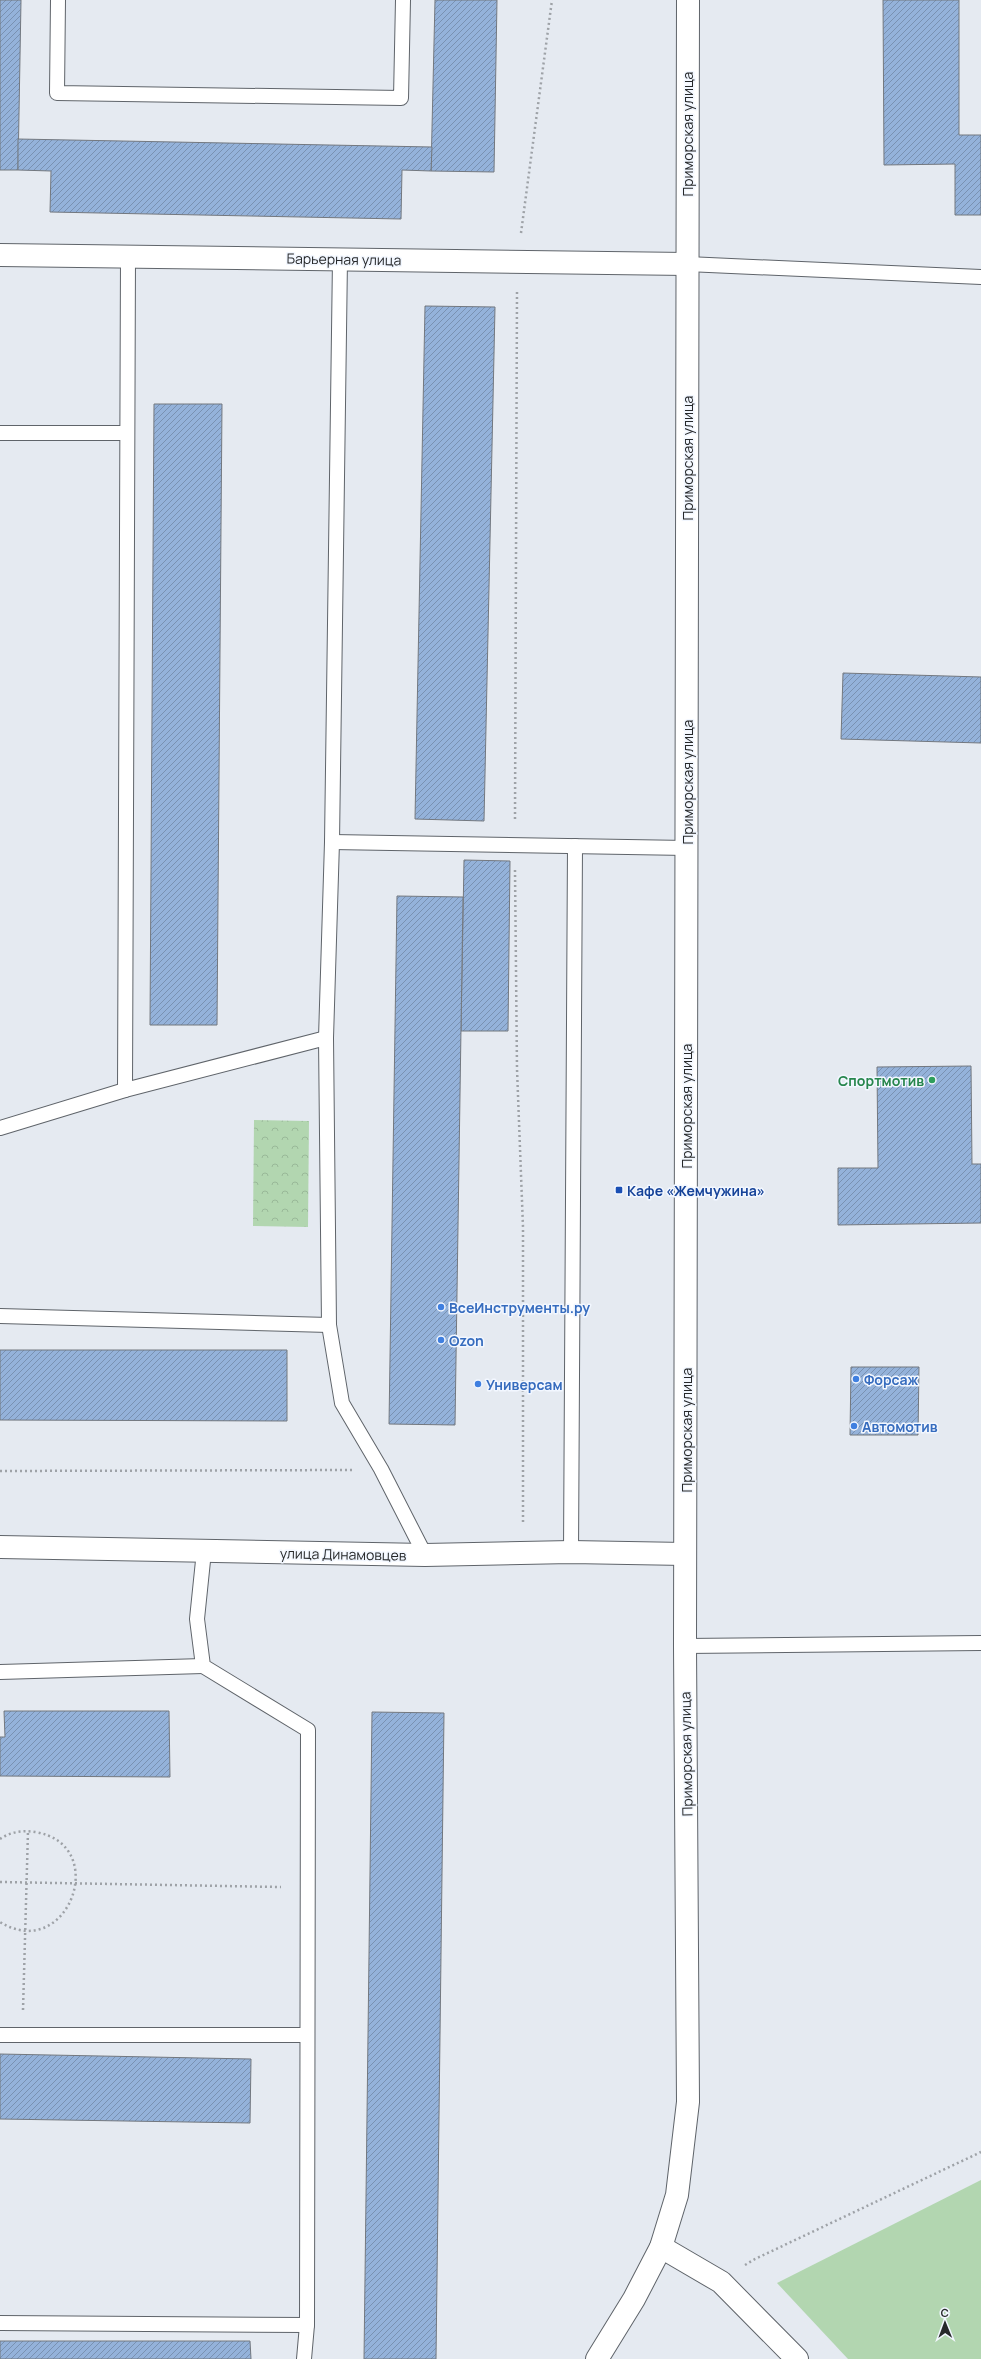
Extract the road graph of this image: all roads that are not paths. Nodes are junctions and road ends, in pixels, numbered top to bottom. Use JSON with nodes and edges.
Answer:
{"nodes":[{"id":1,"x":58,"y":0,"type":"edge"},
{"id":2,"x":402,"y":0,"type":"edge"},
{"id":3,"x":688,"y":0,"type":"edge"},
{"id":4,"x":0,"y":255,"type":"edge"},
{"id":5,"x":128,"y":257,"type":"junction"},
{"id":6,"x":340,"y":259,"type":"junction"},
{"id":7,"x":687,"y":264,"type":"junction"},
{"id":8,"x":981,"y":277,"type":"edge"},
{"id":9,"x":0,"y":433,"type":"edge"},
{"id":10,"x":127,"y":433,"type":"junction"},
{"id":11,"x":332,"y":842,"type":"junction"},
{"id":12,"x":575,"y":846,"type":"junction"},
{"id":13,"x":686,"y":848,"type":"junction"},
{"id":14,"x":326,"y":1038,"type":"junction"},
{"id":15,"x":125,"y":1090,"type":"junction"},
{"id":16,"x":0,"y":1128,"type":"edge"},
{"id":17,"x":0,"y":1316,"type":"edge"},
{"id":18,"x":329,"y":1325,"type":"junction"},
{"id":19,"x":0,"y":1547,"type":"edge"},
{"id":20,"x":204,"y":1551,"type":"junction"},
{"id":21,"x":571,"y":1552,"type":"junction"},
{"id":22,"x":685,"y":1554,"type":"junction"},
{"id":23,"x":425,"y":1555,"type":"junction"},
{"id":24,"x":981,"y":1643,"type":"edge"},
{"id":25,"x":685,"y":1646,"type":"junction"},
{"id":26,"x":203,"y":1666,"type":"junction"},
{"id":27,"x":0,"y":1672,"type":"edge"},
{"id":28,"x":0,"y":2035,"type":"edge"},
{"id":29,"x":307,"y":2035,"type":"junction"},
{"id":30,"x":661,"y":2246,"type":"junction"},
{"id":31,"x":0,"y":2323,"type":"edge"},
{"id":32,"x":307,"y":2325,"type":"junction"},
{"id":33,"x":304,"y":2359,"type":"edge"},
{"id":34,"x":597,"y":2359,"type":"edge"},
{"id":35,"x":797,"y":2359,"type":"edge"}],
"edges":[{"from":1,"to":2,"type":"lane"},
{"from":3,"to":7,"type":"main road","name":"Приморская улица"},
{"from":4,"to":5,"type":"main road","name":"Барьерная улица"},
{"from":5,"to":6,"type":"main road","name":"Барьерная улица"},
{"from":5,"to":10,"type":"lane"},
{"from":6,"to":7,"type":"main road","name":"Барьерная улица"},
{"from":6,"to":11,"type":"lane"},
{"from":7,"to":8,"type":"lane"},
{"from":7,"to":13,"type":"main road","name":"Приморская улица"},
{"from":9,"to":10,"type":"lane"},
{"from":10,"to":15,"type":"lane"},
{"from":11,"to":12,"type":"lane"},
{"from":11,"to":14,"type":"lane"},
{"from":12,"to":13,"type":"lane"},
{"from":12,"to":21,"type":"lane"},
{"from":13,"to":22,"type":"main road","name":"Приморская улица"},
{"from":14,"to":15,"type":"lane"},
{"from":14,"to":18,"type":"lane"},
{"from":15,"to":16,"type":"lane"},
{"from":17,"to":18,"type":"lane"},
{"from":18,"to":23,"type":"lane"},
{"from":19,"to":20,"type":"main road","name":"улица Динамовцев"},
{"from":20,"to":23,"type":"main road","name":"улица Динамовцев"},
{"from":20,"to":26,"type":"lane"},
{"from":21,"to":22,"type":"main road","name":"улица Динамовцев"},
{"from":21,"to":23,"type":"main road","name":"улица Динамовцев"},
{"from":22,"to":25,"type":"main road","name":"Приморская улица"},
{"from":24,"to":25,"type":"lane"},
{"from":25,"to":30,"type":"main road","name":"Приморская улица"},
{"from":26,"to":27,"type":"lane"},
{"from":26,"to":29,"type":"lane"},
{"from":28,"to":29,"type":"lane"},
{"from":29,"to":32,"type":"lane"},
{"from":30,"to":34,"type":"main road","name":"Приморская улица"},
{"from":30,"to":35,"type":"main road"},
{"from":31,"to":32,"type":"lane"},
{"from":32,"to":33,"type":"lane"}]}
